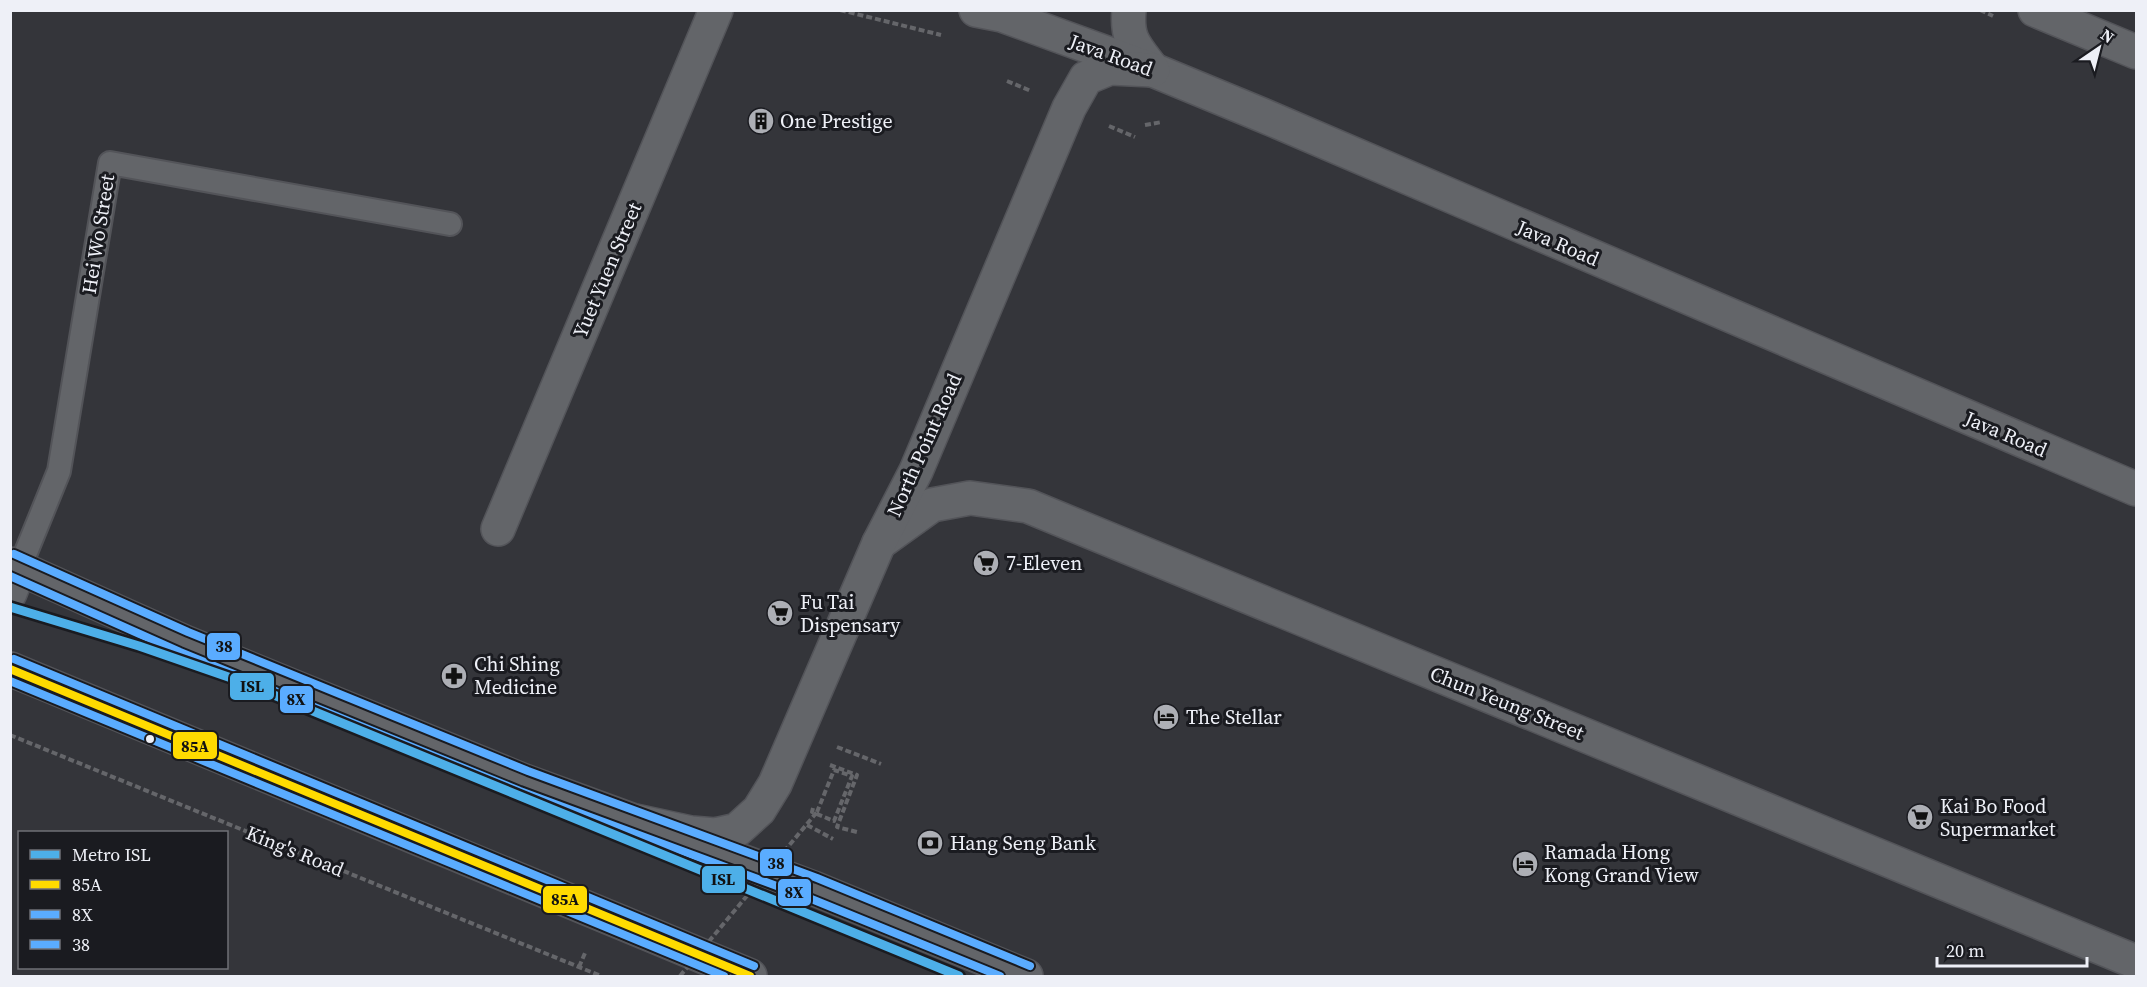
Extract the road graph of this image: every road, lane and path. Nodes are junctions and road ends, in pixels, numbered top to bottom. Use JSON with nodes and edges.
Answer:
{"nodes":[{"id":1,"x":716,"y":10,"type":"edge"},
{"id":2,"x":840,"y":10,"type":"edge"},
{"id":3,"x":976,"y":10,"type":"edge"},
{"id":4,"x":1129,"y":10,"type":"edge"},
{"id":5,"x":2035,"y":10,"type":"edge"},
{"id":6,"x":945,"y":36,"type":"dead end"},
{"id":7,"x":2136,"y":52,"type":"edge"},
{"id":8,"x":1153,"y":70,"type":"junction"},
{"id":9,"x":450,"y":224,"type":"dead end"},
{"id":10,"x":2136,"y":489,"type":"edge"},
{"id":11,"x":498,"y":529,"type":"dead end"},
{"id":12,"x":879,"y":543,"type":"junction"},
{"id":13,"x":14,"y":575,"type":"edge"},
{"id":14,"x":10,"y":669,"type":"edge"},
{"id":15,"x":10,"y":735,"type":"edge"},
{"id":16,"x":835,"y":746,"type":"dead end"},
{"id":17,"x":881,"y":764,"type":"dead end"},
{"id":18,"x":631,"y":820,"type":"junction"},
{"id":19,"x":807,"y":825,"type":"junction"},
{"id":20,"x":857,"y":832,"type":"dead end"},
{"id":21,"x":832,"y":839,"type":"dead end"},
{"id":22,"x":586,"y":950,"type":"dead end"},
{"id":23,"x":2136,"y":962,"type":"edge"},
{"id":24,"x":579,"y":967,"type":"junction"},
{"id":25,"x":601,"y":976,"type":"edge"},
{"id":26,"x":680,"y":976,"type":"edge"},
{"id":27,"x":750,"y":976,"type":"edge"},
{"id":28,"x":1026,"y":976,"type":"edge"}],
"edges":[{"from":1,"to":11,"type":"street","name":"Yuet Yuen Street"},
{"from":2,"to":6,"type":"path"},
{"from":3,"to":8,"type":"street","name":"Java Road"},
{"from":4,"to":8,"type":"street"},
{"from":5,"to":7,"type":"street"},
{"from":8,"to":10,"type":"street","name":"Java Road"},
{"from":8,"to":12,"type":"street","name":"North Point Road"},
{"from":9,"to":13,"type":"lane","name":"Hei Wo Street"},
{"from":12,"to":18,"type":"street","name":"North Point Road"},
{"from":12,"to":23,"type":"street","name":"Chun Yeung Street"},
{"from":13,"to":18,"type":"street"},
{"from":14,"to":27,"type":"street"},
{"from":15,"to":24,"type":"path","name":"King's Road"},
{"from":16,"to":17,"type":"path"},
{"from":18,"to":28,"type":"street"},
{"from":19,"to":20,"type":"path","bridge":true},
{"from":19,"to":21,"type":"path"},
{"from":19,"to":26,"type":"path","bridge":true},
{"from":22,"to":24,"type":"path"},
{"from":24,"to":25,"type":"path","name":"King's Road"}]}
